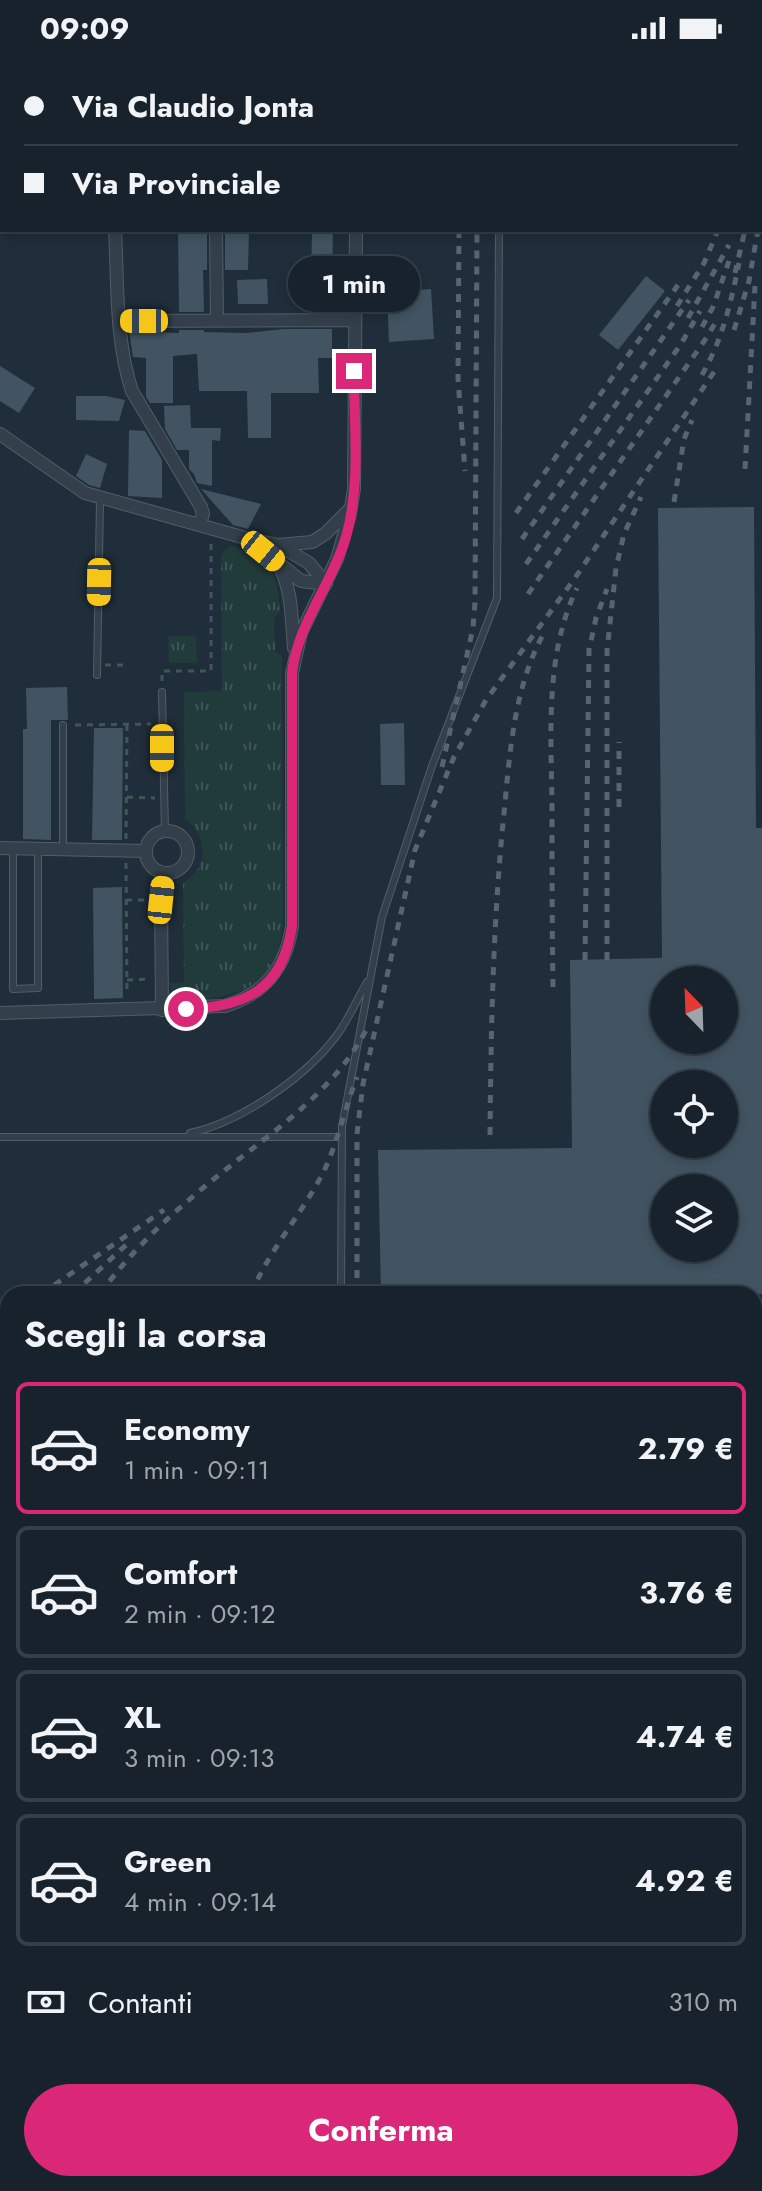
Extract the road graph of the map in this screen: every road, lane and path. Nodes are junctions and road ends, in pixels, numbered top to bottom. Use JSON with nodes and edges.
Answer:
{"nodes":[{"id":1,"x":115,"y":232,"type":"edge"},
{"id":2,"x":216,"y":232,"type":"edge"},
{"id":3,"x":356,"y":232,"type":"edge"},
{"id":4,"x":499,"y":232,"type":"edge"},
{"id":5,"x":354,"y":320,"type":"junction"},
{"id":6,"x":120,"y":321,"type":"junction"},
{"id":7,"x":217,"y":321,"type":"junction"},
{"id":8,"x":0,"y":434,"type":"edge"},
{"id":9,"x":100,"y":500,"type":"junction"},
{"id":10,"x":351,"y":508,"type":"junction"},
{"id":11,"x":199,"y":525,"type":"junction"},
{"id":12,"x":211,"y":535,"type":"dead end"},
{"id":13,"x":249,"y":539,"type":"junction"},
{"id":14,"x":278,"y":545,"type":"junction"},
{"id":15,"x":277,"y":562,"type":"junction"},
{"id":16,"x":326,"y":584,"type":"junction"},
{"id":17,"x":294,"y":655,"type":"junction"},
{"id":18,"x":98,"y":665,"type":"junction"},
{"id":19,"x":123,"y":665,"type":"dead end"},
{"id":20,"x":97,"y":675,"type":"dead end"},
{"id":21,"x":162,"y":692,"type":"joint"},
{"id":22,"x":127,"y":724,"type":"junction"},
{"id":23,"x":162,"y":724,"type":"junction"},
{"id":24,"x":63,"y":725,"type":"joint"},
{"id":25,"x":126,"y":797,"type":"junction"},
{"id":26,"x":163,"y":798,"type":"junction"},
{"id":27,"x":165,"y":831,"type":"junction"},
{"id":28,"x":6,"y":848,"type":"edge"},
{"id":29,"x":38,"y":848,"type":"junction"},
{"id":30,"x":63,"y":848,"type":"junction"},
{"id":31,"x":126,"y":850,"type":"junction"},
{"id":32,"x":146,"y":851,"type":"junction"},
{"id":33,"x":164,"y":873,"type":"junction"},
{"id":34,"x":126,"y":900,"type":"junction"},
{"id":35,"x":161,"y":900,"type":"junction"},
{"id":36,"x":371,"y":975,"type":"junction"},
{"id":37,"x":162,"y":979,"type":"junction"},
{"id":38,"x":127,"y":980,"type":"junction"},
{"id":39,"x":162,"y":1010,"type":"junction"},
{"id":40,"x":127,"y":1011,"type":"junction"},
{"id":41,"x":0,"y":1013,"type":"edge"},
{"id":42,"x":176,"y":1136,"type":"junction"},
{"id":43,"x":0,"y":1137,"type":"edge"},
{"id":44,"x":342,"y":1137,"type":"junction"},
{"id":45,"x":341,"y":1286,"type":"edge"}],
"edges":[{"from":1,"to":6,"type":"street"},
{"from":2,"to":7,"type":"street"},
{"from":3,"to":5,"type":"street"},
{"from":4,"to":36,"type":"lane"},
{"from":5,"to":7,"type":"street"},
{"from":5,"to":10,"type":"street"},
{"from":6,"to":7,"type":"street"},
{"from":6,"to":11,"type":"street"},
{"from":8,"to":9,"type":"street"},
{"from":9,"to":11,"type":"street"},
{"from":9,"to":18,"type":"lane"},
{"from":10,"to":14,"type":"street"},
{"from":10,"to":16,"type":"street"},
{"from":11,"to":13,"type":"street"},
{"from":12,"to":21,"type":"path"},
{"from":13,"to":14,"type":"street"},
{"from":13,"to":15,"type":"street"},
{"from":14,"to":16,"type":"street"},
{"from":15,"to":16,"type":"street"},
{"from":15,"to":17,"type":"street"},
{"from":16,"to":17,"type":"street"},
{"from":17,"to":39,"type":"street"},
{"from":18,"to":19,"type":"path"},
{"from":18,"to":20,"type":"lane"},
{"from":21,"to":23,"type":"lane"},
{"from":22,"to":23,"type":"path"},
{"from":22,"to":24,"type":"path"},
{"from":22,"to":25,"type":"path"},
{"from":23,"to":26,"type":"lane"},
{"from":24,"to":30,"type":"lane"},
{"from":25,"to":26,"type":"path"},
{"from":25,"to":31,"type":"path"},
{"from":26,"to":27,"type":"lane"},
{"from":27,"to":32,"type":"street"},
{"from":27,"to":33,"type":"street"},
{"from":28,"to":29,"type":"street"},
{"from":28,"to":29,"type":"lane"},
{"from":29,"to":30,"type":"street"},
{"from":30,"to":31,"type":"street"},
{"from":31,"to":32,"type":"street"},
{"from":31,"to":34,"type":"path"},
{"from":32,"to":33,"type":"street"},
{"from":33,"to":35,"type":"street"},
{"from":34,"to":35,"type":"path"},
{"from":34,"to":38,"type":"path"},
{"from":35,"to":37,"type":"street"},
{"from":36,"to":42,"type":"lane"},
{"from":36,"to":44,"type":"lane"},
{"from":37,"to":38,"type":"path"},
{"from":37,"to":39,"type":"street"},
{"from":38,"to":40,"type":"path"},
{"from":39,"to":40,"type":"street"},
{"from":40,"to":41,"type":"street"},
{"from":42,"to":43,"type":"lane"},
{"from":42,"to":44,"type":"lane"},
{"from":44,"to":45,"type":"lane"}]}
